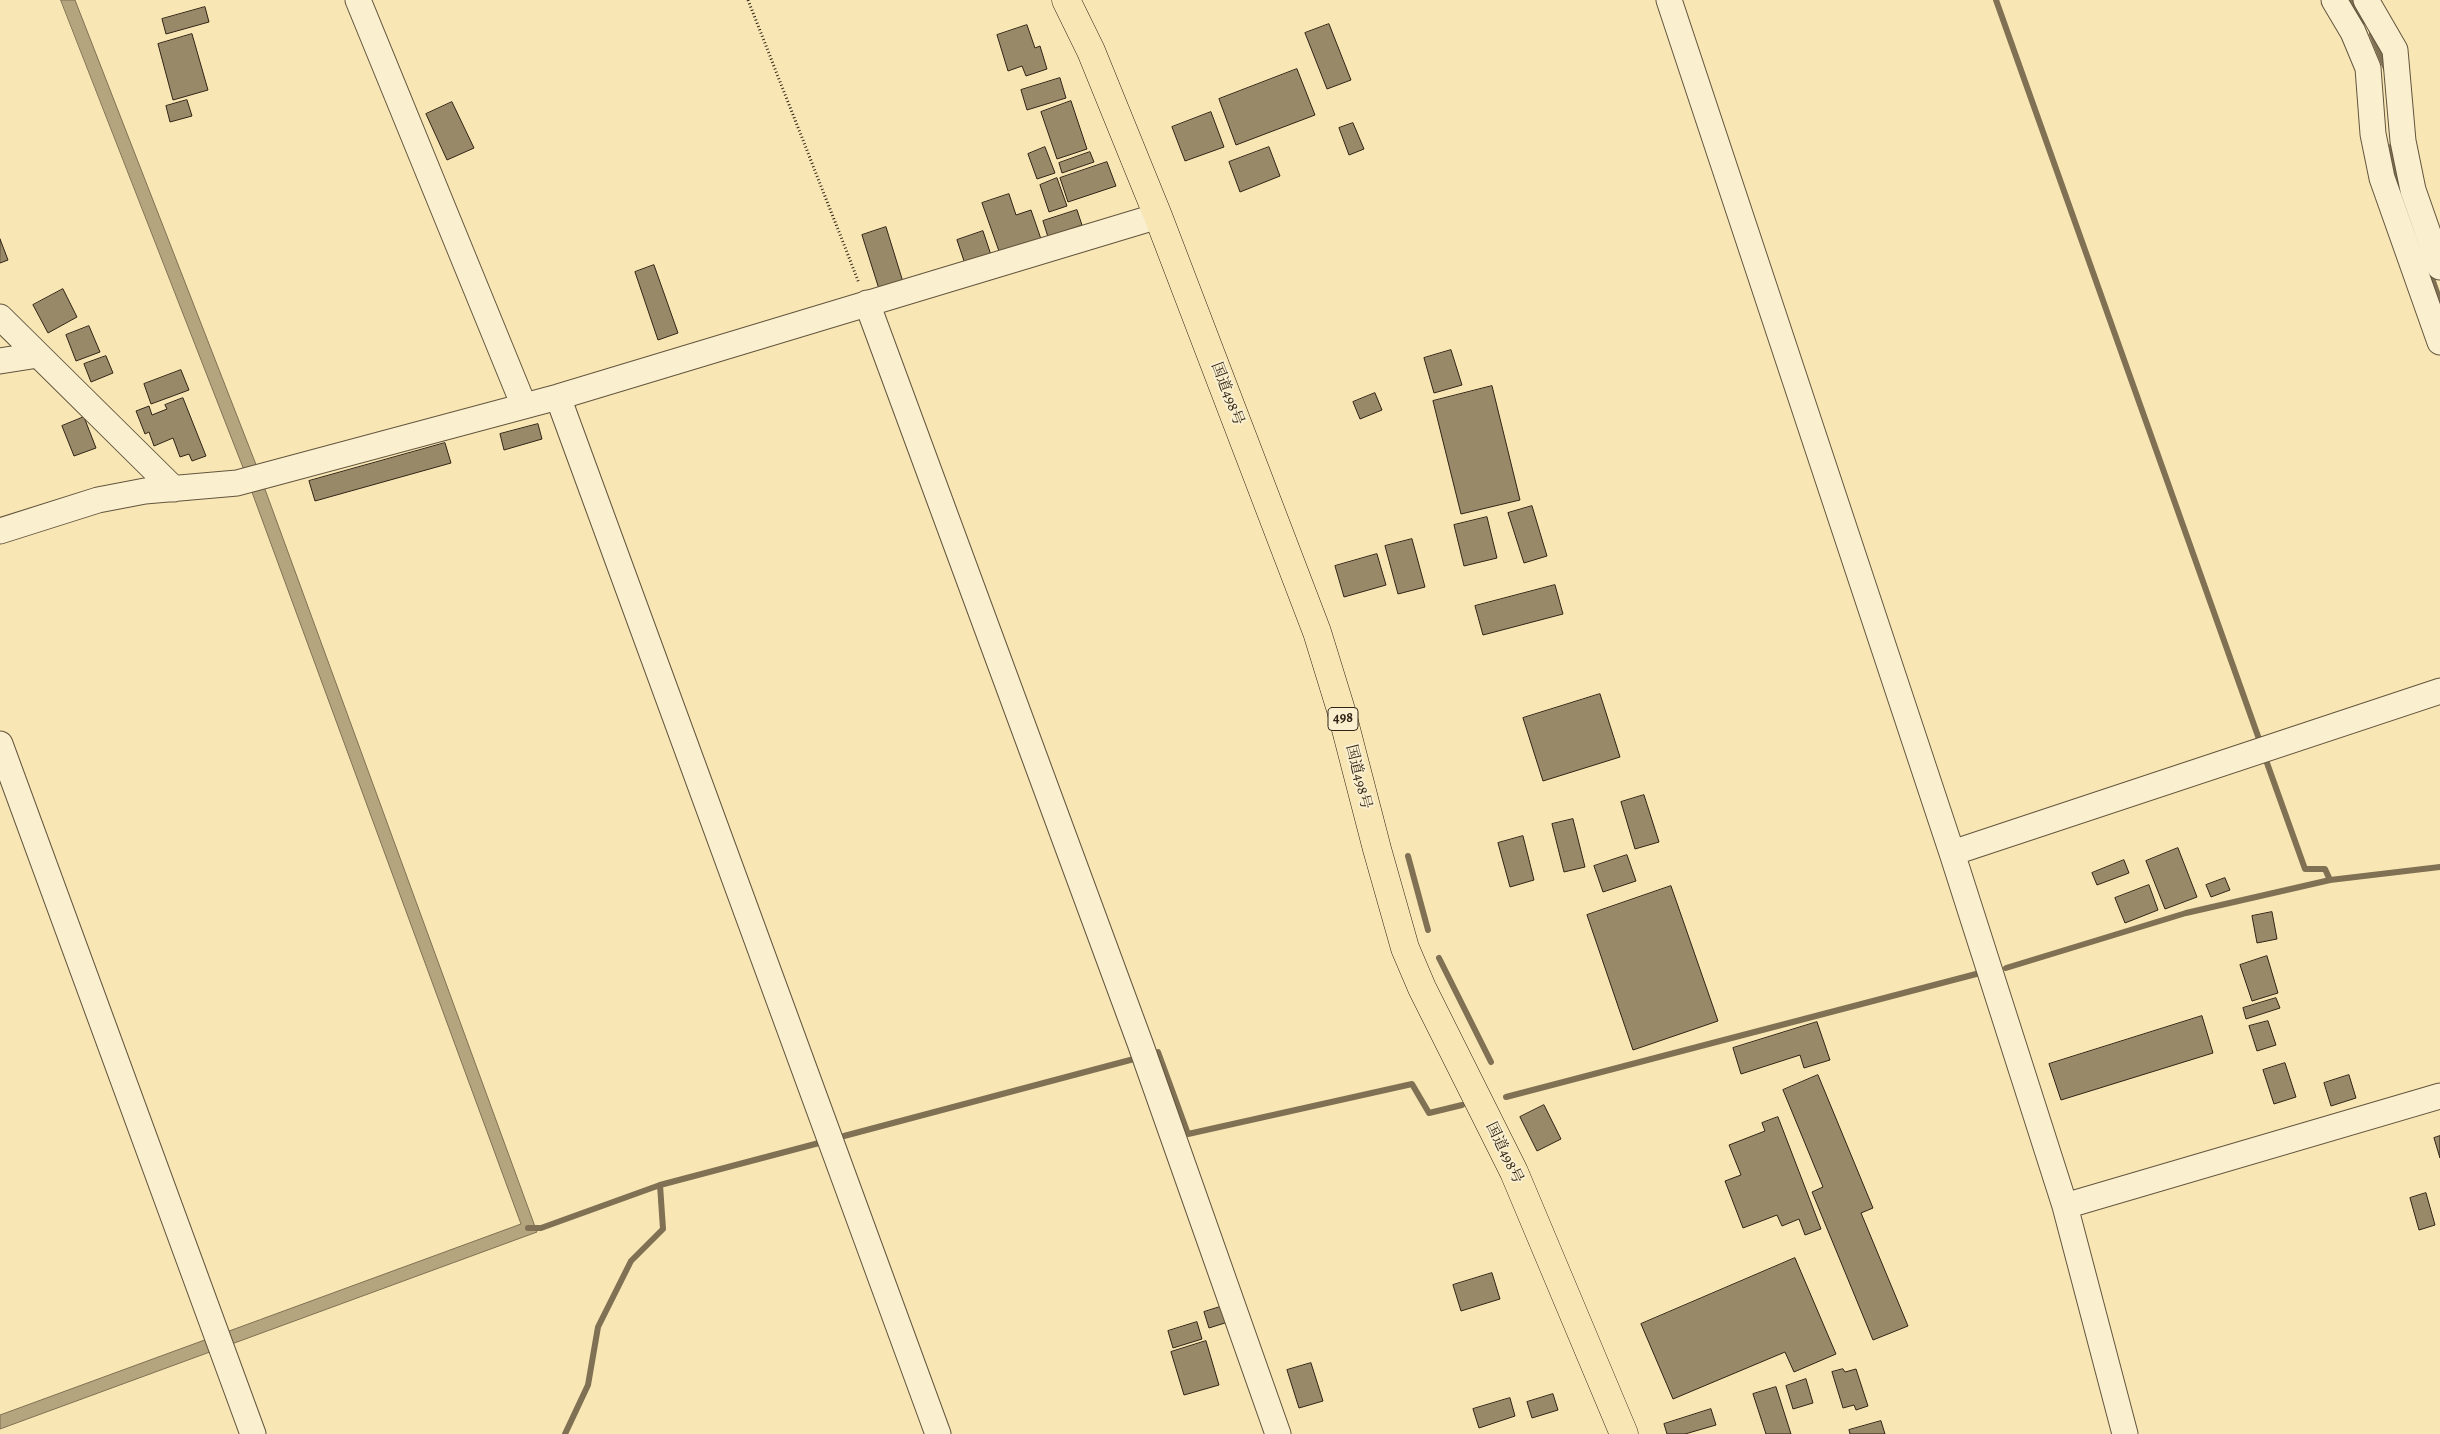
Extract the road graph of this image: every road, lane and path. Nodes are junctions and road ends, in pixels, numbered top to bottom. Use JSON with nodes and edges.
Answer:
{"nodes":[{"id":1,"x":358,"y":0,"type":"edge"},
{"id":2,"x":748,"y":0,"type":"edge"},
{"id":3,"x":1066,"y":0,"type":"edge"},
{"id":4,"x":1669,"y":0,"type":"edge"},
{"id":5,"x":2334,"y":0,"type":"edge"},
{"id":6,"x":2366,"y":0,"type":"edge"},
{"id":7,"x":1158,"y":216,"type":"junction"},
{"id":8,"x":2440,"y":267,"type":"edge"},
{"id":9,"x":867,"y":303,"type":"junction"},
{"id":10,"x":0,"y":317,"type":"edge"},
{"id":11,"x":2440,"y":342,"type":"edge"},
{"id":12,"x":38,"y":354,"type":"junction"},
{"id":13,"x":0,"y":361,"type":"edge"},
{"id":14,"x":558,"y":397,"type":"junction"},
{"id":15,"x":524,"y":406,"type":"junction"},
{"id":16,"x":174,"y":490,"type":"junction"},
{"id":17,"x":0,"y":530,"type":"edge"},
{"id":18,"x":2440,"y":691,"type":"edge"},
{"id":19,"x":0,"y":744,"type":"edge"},
{"id":20,"x":1952,"y":853,"type":"junction"},
{"id":21,"x":2440,"y":1096,"type":"edge"},
{"id":22,"x":2065,"y":1206,"type":"junction"},
{"id":23,"x":253,"y":1434,"type":"edge"},
{"id":24,"x":938,"y":1434,"type":"edge"},
{"id":25,"x":1278,"y":1434,"type":"edge"},
{"id":26,"x":1624,"y":1434,"type":"edge"},
{"id":27,"x":2126,"y":1434,"type":"edge"}],
"edges":[{"from":1,"to":15,"type":"street"},
{"from":2,"to":9,"type":"path"},
{"from":3,"to":7,"type":"highway","name":"国道498号","number":"498"},
{"from":4,"to":20,"type":"street"},
{"from":5,"to":11,"type":"street"},
{"from":6,"to":8,"type":"street"},
{"from":7,"to":9,"type":"street"},
{"from":7,"to":26,"type":"highway","name":"国道498号","number":"498"},
{"from":9,"to":14,"type":"street"},
{"from":9,"to":25,"type":"street"},
{"from":10,"to":12,"type":"street"},
{"from":12,"to":13,"type":"street"},
{"from":12,"to":16,"type":"street"},
{"from":14,"to":15,"type":"street"},
{"from":14,"to":24,"type":"street"},
{"from":15,"to":16,"type":"street"},
{"from":16,"to":17,"type":"street"},
{"from":18,"to":20,"type":"street"},
{"from":19,"to":23,"type":"street"},
{"from":20,"to":22,"type":"street"},
{"from":21,"to":22,"type":"street"},
{"from":22,"to":27,"type":"street"}]}
